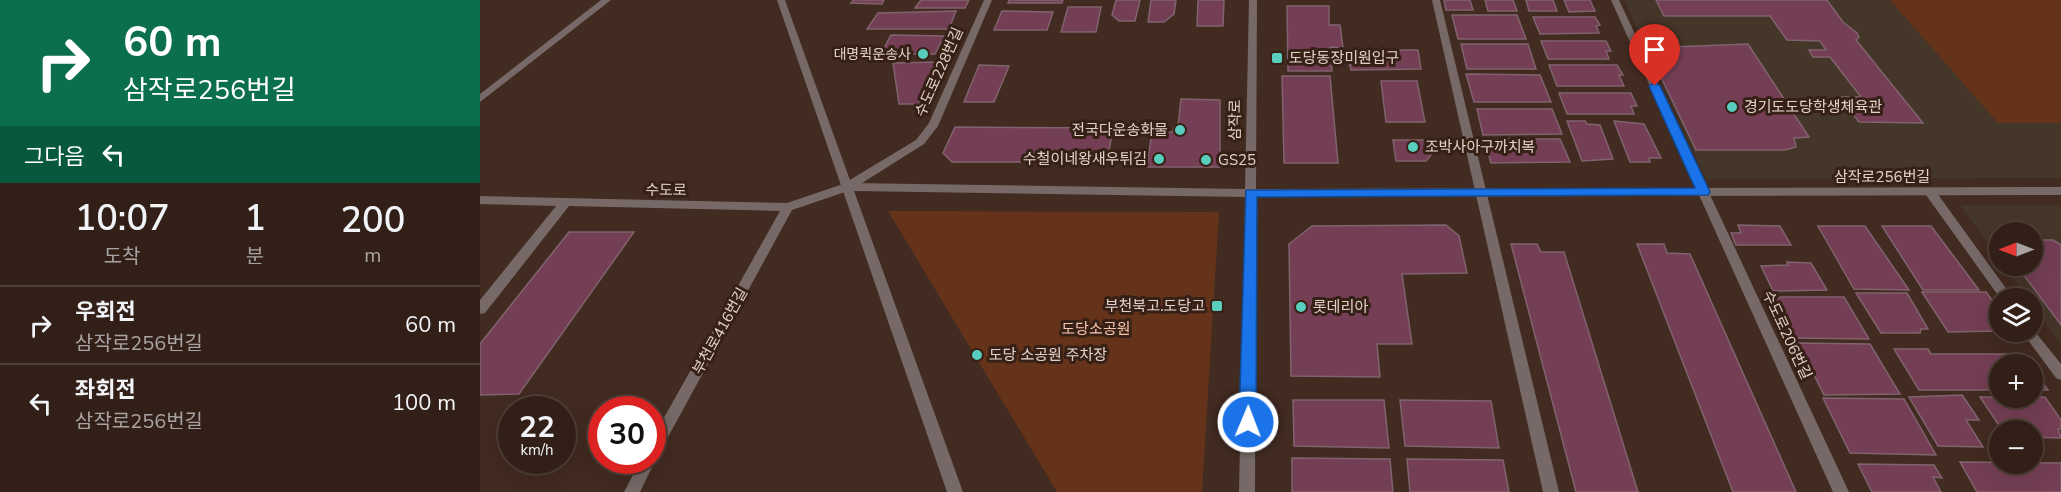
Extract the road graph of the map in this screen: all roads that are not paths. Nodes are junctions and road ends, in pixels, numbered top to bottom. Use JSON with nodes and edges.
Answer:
{"nodes":[{"id":1,"x":607,"y":0,"type":"edge"},
{"id":2,"x":781,"y":0,"type":"edge"},
{"id":3,"x":988,"y":0,"type":"edge"},
{"id":4,"x":1253,"y":0,"type":"edge"},
{"id":5,"x":1436,"y":0,"type":"edge"},
{"id":6,"x":1616,"y":0,"type":"edge"},
{"id":7,"x":480,"y":99,"type":"edge"},
{"id":8,"x":848,"y":187,"type":"junction"},
{"id":9,"x":1704,"y":192,"type":"junction"},
{"id":10,"x":1930,"y":192,"type":"junction"},
{"id":11,"x":2061,"y":192,"type":"edge"},
{"id":12,"x":1250,"y":193,"type":"junction"},
{"id":13,"x":1482,"y":193,"type":"junction"},
{"id":14,"x":480,"y":200,"type":"edge"},
{"id":15,"x":565,"y":203,"type":"junction"},
{"id":16,"x":788,"y":207,"type":"junction"},
{"id":17,"x":2000,"y":288,"type":"edge"},
{"id":18,"x":480,"y":309,"type":"edge"},
{"id":19,"x":2037,"y":342,"type":"edge"},
{"id":20,"x":2061,"y":374,"type":"edge"},
{"id":21,"x":666,"y":429,"type":"edge"},
{"id":22,"x":642,"y":474,"type":"edge"},
{"id":23,"x":632,"y":492,"type":"edge"},
{"id":24,"x":955,"y":492,"type":"edge"},
{"id":25,"x":1247,"y":492,"type":"edge"},
{"id":26,"x":1551,"y":492,"type":"edge"},
{"id":27,"x":1841,"y":492,"type":"edge"}],
"edges":[{"from":1,"to":7,"type":"street"},
{"from":2,"to":8,"type":"street"},
{"from":3,"to":8,"type":"street","name":"수도로228번길"},
{"from":4,"to":12,"type":"street","name":"삼작로"},
{"from":5,"to":13,"type":"street"},
{"from":6,"to":9,"type":"street"},
{"from":8,"to":12,"type":"street","name":"삼작로256번길"},
{"from":8,"to":16,"type":"street","name":"수도로"},
{"from":8,"to":24,"type":"street"},
{"from":9,"to":10,"type":"street","name":"삼작로256번길"},
{"from":9,"to":13,"type":"street","name":"삼작로256번길"},
{"from":9,"to":27,"type":"street","name":"수도로206번길"},
{"from":10,"to":11,"type":"street","name":"삼작로256번길"},
{"from":10,"to":17,"type":"street"},
{"from":12,"to":13,"type":"street","name":"삼작로256번길"},
{"from":12,"to":25,"type":"street","name":"삼작로"},
{"from":13,"to":26,"type":"street"},
{"from":14,"to":15,"type":"street","name":"수도로"},
{"from":15,"to":16,"type":"street","name":"수도로"},
{"from":15,"to":18,"type":"street"},
{"from":16,"to":21,"type":"street","name":"부천로416번길"},
{"from":19,"to":20,"type":"street"},
{"from":22,"to":23,"type":"street"}]}
